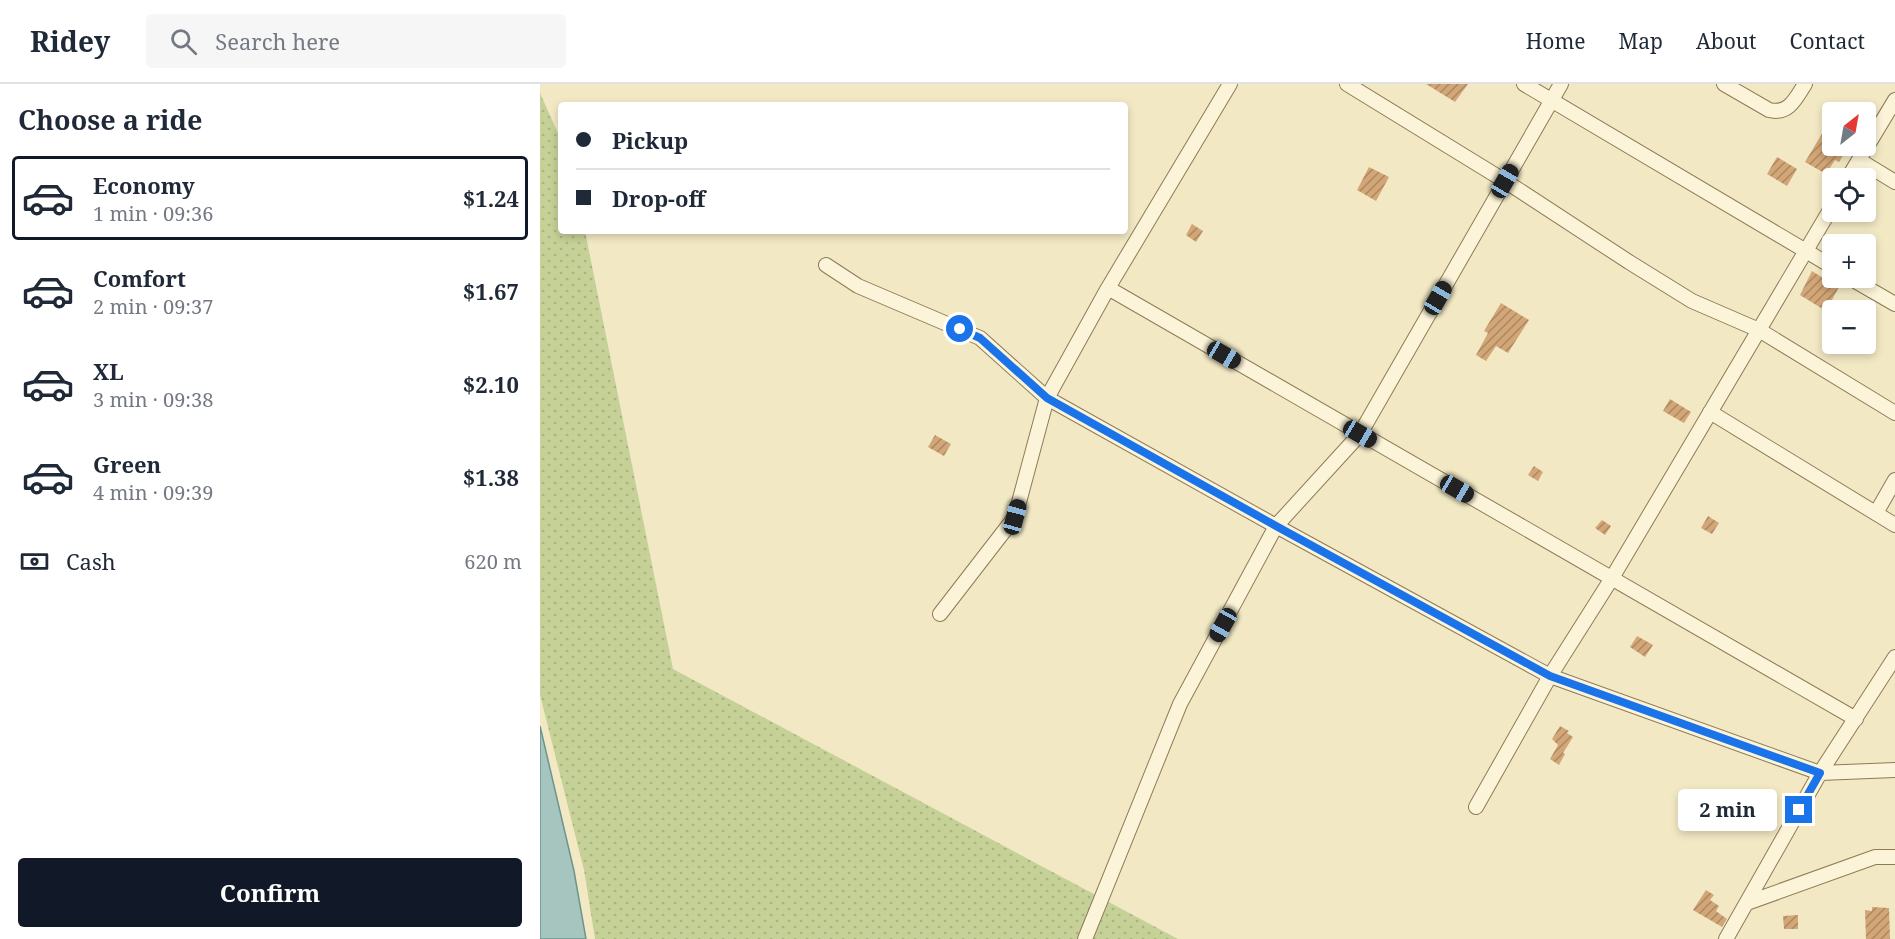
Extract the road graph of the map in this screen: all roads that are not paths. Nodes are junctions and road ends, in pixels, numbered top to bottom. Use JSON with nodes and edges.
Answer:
{"nodes":[{"id":1,"x":1230,"y":84,"type":"edge"},
{"id":2,"x":1347,"y":84,"type":"edge"},
{"id":3,"x":1524,"y":84,"type":"edge"},
{"id":4,"x":1561,"y":84,"type":"edge"},
{"id":5,"x":1724,"y":84,"type":"edge"},
{"id":6,"x":1805,"y":84,"type":"edge"},
{"id":7,"x":1551,"y":100,"type":"junction"},
{"id":8,"x":1895,"y":100,"type":"edge"},
{"id":9,"x":1859,"y":160,"type":"junction"},
{"id":10,"x":1854,"y":168,"type":"edge"},
{"id":11,"x":1505,"y":181,"type":"junction"},
{"id":12,"x":1895,"y":182,"type":"edge"},
{"id":13,"x":1823,"y":222,"type":"edge"},
{"id":14,"x":1806,"y":251,"type":"junction"},
{"id":15,"x":1822,"y":260,"type":"edge"},
{"id":16,"x":826,"y":265,"type":"dead end"},
{"id":17,"x":1108,"y":288,"type":"junction"},
{"id":18,"x":1867,"y":288,"type":"edge"},
{"id":19,"x":1895,"y":304,"type":"edge"},
{"id":20,"x":1759,"y":330,"type":"junction"},
{"id":21,"x":1047,"y":398,"type":"junction"},
{"id":22,"x":1710,"y":412,"type":"junction"},
{"id":23,"x":1895,"y":413,"type":"edge"},
{"id":24,"x":1360,"y":434,"type":"junction"},
{"id":25,"x":1895,"y":480,"type":"edge"},
{"id":26,"x":1876,"y":513,"type":"junction"},
{"id":27,"x":1895,"y":525,"type":"edge"},
{"id":28,"x":1276,"y":526,"type":"junction"},
{"id":29,"x":1612,"y":578,"type":"junction"},
{"id":30,"x":940,"y":614,"type":"dead end"},
{"id":31,"x":1895,"y":657,"type":"edge"},
{"id":32,"x":1550,"y":676,"type":"junction"},
{"id":33,"x":1856,"y":719,"type":"junction"},
{"id":34,"x":1895,"y":770,"type":"edge"},
{"id":35,"x":1820,"y":773,"type":"junction"},
{"id":36,"x":1476,"y":807,"type":"dead end"},
{"id":37,"x":1895,"y":857,"type":"edge"},
{"id":38,"x":1747,"y":903,"type":"junction"},
{"id":39,"x":1085,"y":939,"type":"edge"},
{"id":40,"x":1726,"y":939,"type":"edge"}],
"edges":[{"from":1,"to":17,"type":"street"},
{"from":2,"to":11,"type":"street"},
{"from":3,"to":7,"type":"street"},
{"from":4,"to":7,"type":"street"},
{"from":5,"to":6,"type":"street"},
{"from":7,"to":11,"type":"street"},
{"from":7,"to":14,"type":"street"},
{"from":8,"to":9,"type":"street"},
{"from":9,"to":10,"type":"street"},
{"from":9,"to":12,"type":"street"},
{"from":11,"to":20,"type":"street"},
{"from":11,"to":24,"type":"street"},
{"from":13,"to":14,"type":"street"},
{"from":14,"to":15,"type":"street"},
{"from":14,"to":20,"type":"street"},
{"from":16,"to":21,"type":"street"},
{"from":17,"to":21,"type":"street"},
{"from":17,"to":24,"type":"street"},
{"from":18,"to":19,"type":"street"},
{"from":20,"to":22,"type":"street"},
{"from":20,"to":23,"type":"street"},
{"from":21,"to":28,"type":"street"},
{"from":21,"to":30,"type":"street"},
{"from":22,"to":26,"type":"street"},
{"from":22,"to":29,"type":"street"},
{"from":24,"to":28,"type":"street"},
{"from":24,"to":29,"type":"street"},
{"from":25,"to":26,"type":"street"},
{"from":26,"to":27,"type":"street"},
{"from":28,"to":32,"type":"street"},
{"from":28,"to":39,"type":"street"},
{"from":29,"to":32,"type":"street"},
{"from":29,"to":33,"type":"street"},
{"from":31,"to":33,"type":"street"},
{"from":32,"to":35,"type":"street"},
{"from":32,"to":36,"type":"street"},
{"from":33,"to":35,"type":"street"},
{"from":34,"to":35,"type":"street"},
{"from":35,"to":38,"type":"street"},
{"from":37,"to":38,"type":"street"},
{"from":38,"to":40,"type":"street"}]}
